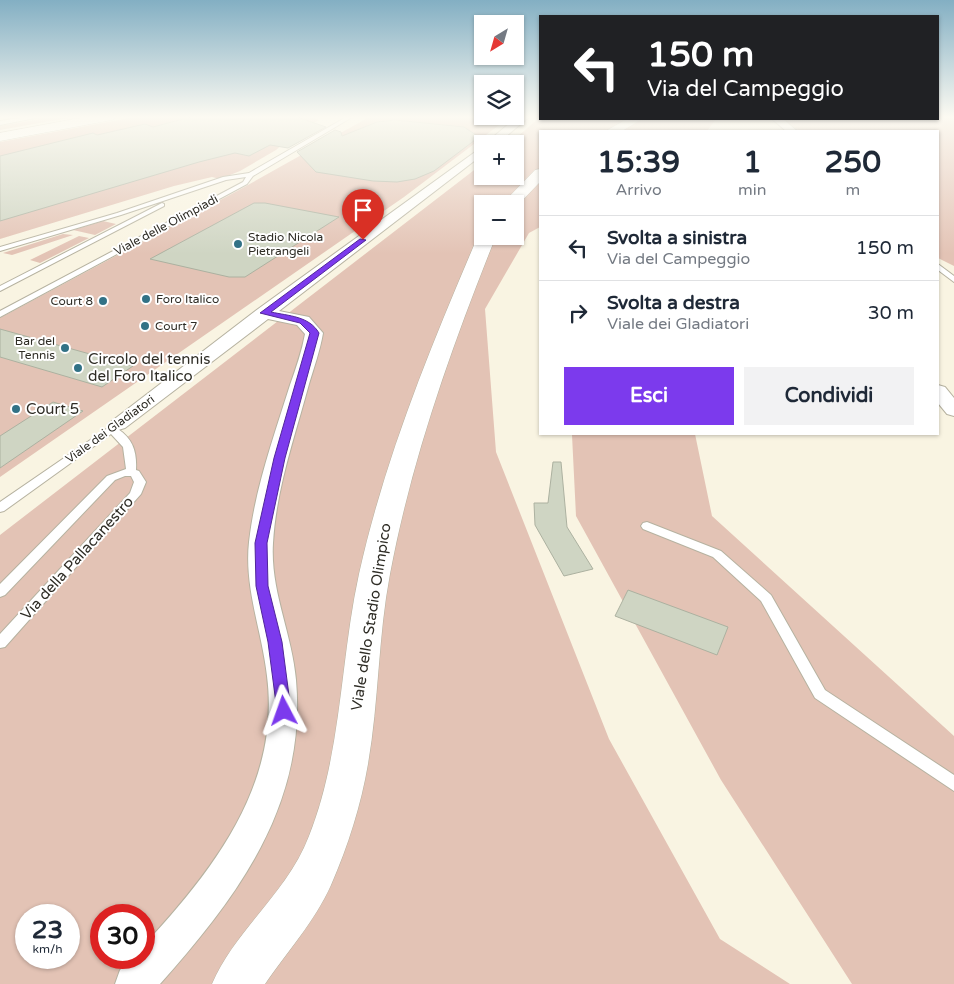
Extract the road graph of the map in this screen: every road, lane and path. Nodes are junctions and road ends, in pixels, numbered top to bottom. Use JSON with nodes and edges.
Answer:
{"nodes":[{"id":1,"x":273,"y":162,"type":"edge"},
{"id":2,"x":466,"y":162,"type":"edge"},
{"id":3,"x":539,"y":174,"type":"edge"},
{"id":4,"x":251,"y":175,"type":"junction"},
{"id":5,"x":194,"y":188,"type":"junction"},
{"id":6,"x":519,"y":195,"type":"edge"},
{"id":7,"x":483,"y":245,"type":"edge"},
{"id":8,"x":0,"y":249,"type":"edge"},
{"id":9,"x":939,"y":267,"type":"edge"},
{"id":10,"x":954,"y":280,"type":"edge"},
{"id":11,"x":0,"y":289,"type":"edge"},
{"id":12,"x":264,"y":313,"type":"junction"},
{"id":13,"x":0,"y":314,"type":"edge"},
{"id":14,"x":939,"y":392,"type":"edge"},
{"id":15,"x":954,"y":410,"type":"edge"},
{"id":16,"x":115,"y":426,"type":"junction"},
{"id":17,"x":131,"y":472,"type":"junction"},
{"id":18,"x":0,"y":508,"type":"edge"},
{"id":19,"x":647,"y":526,"type":"dead end"},
{"id":20,"x":0,"y":592,"type":"edge"},
{"id":21,"x":0,"y":643,"type":"edge"},
{"id":22,"x":954,"y":784,"type":"edge"},
{"id":23,"x":134,"y":984,"type":"edge"},
{"id":24,"x":236,"y":984,"type":"edge"}],
"edges":[{"from":1,"to":4,"type":"lane","name":"Viale delle Olimpiadi"},
{"from":2,"to":12,"type":"street","name":"Viale dei Gladiatori"},
{"from":3,"to":6,"type":"main road"},
{"from":4,"to":5,"type":"lane"},
{"from":4,"to":13,"type":"lane","name":"Viale delle Olimpiadi"},
{"from":5,"to":8,"type":"lane"},
{"from":5,"to":11,"type":"lane"},
{"from":7,"to":24,"type":"main road","name":"Viale dello Stadio Olimpico"},
{"from":9,"to":10,"type":"lane"},
{"from":12,"to":16,"type":"street","name":"Viale dei Gladiatori"},
{"from":12,"to":23,"type":"street"},
{"from":14,"to":15,"type":"street"},
{"from":16,"to":17,"type":"lane"},
{"from":16,"to":18,"type":"lane","name":"Viale dei Gladiatori"},
{"from":17,"to":20,"type":"lane","name":"Via della Pallacanestro"},
{"from":17,"to":21,"type":"lane","name":"Via della Pallacanestro"},
{"from":19,"to":22,"type":"lane"}]}
